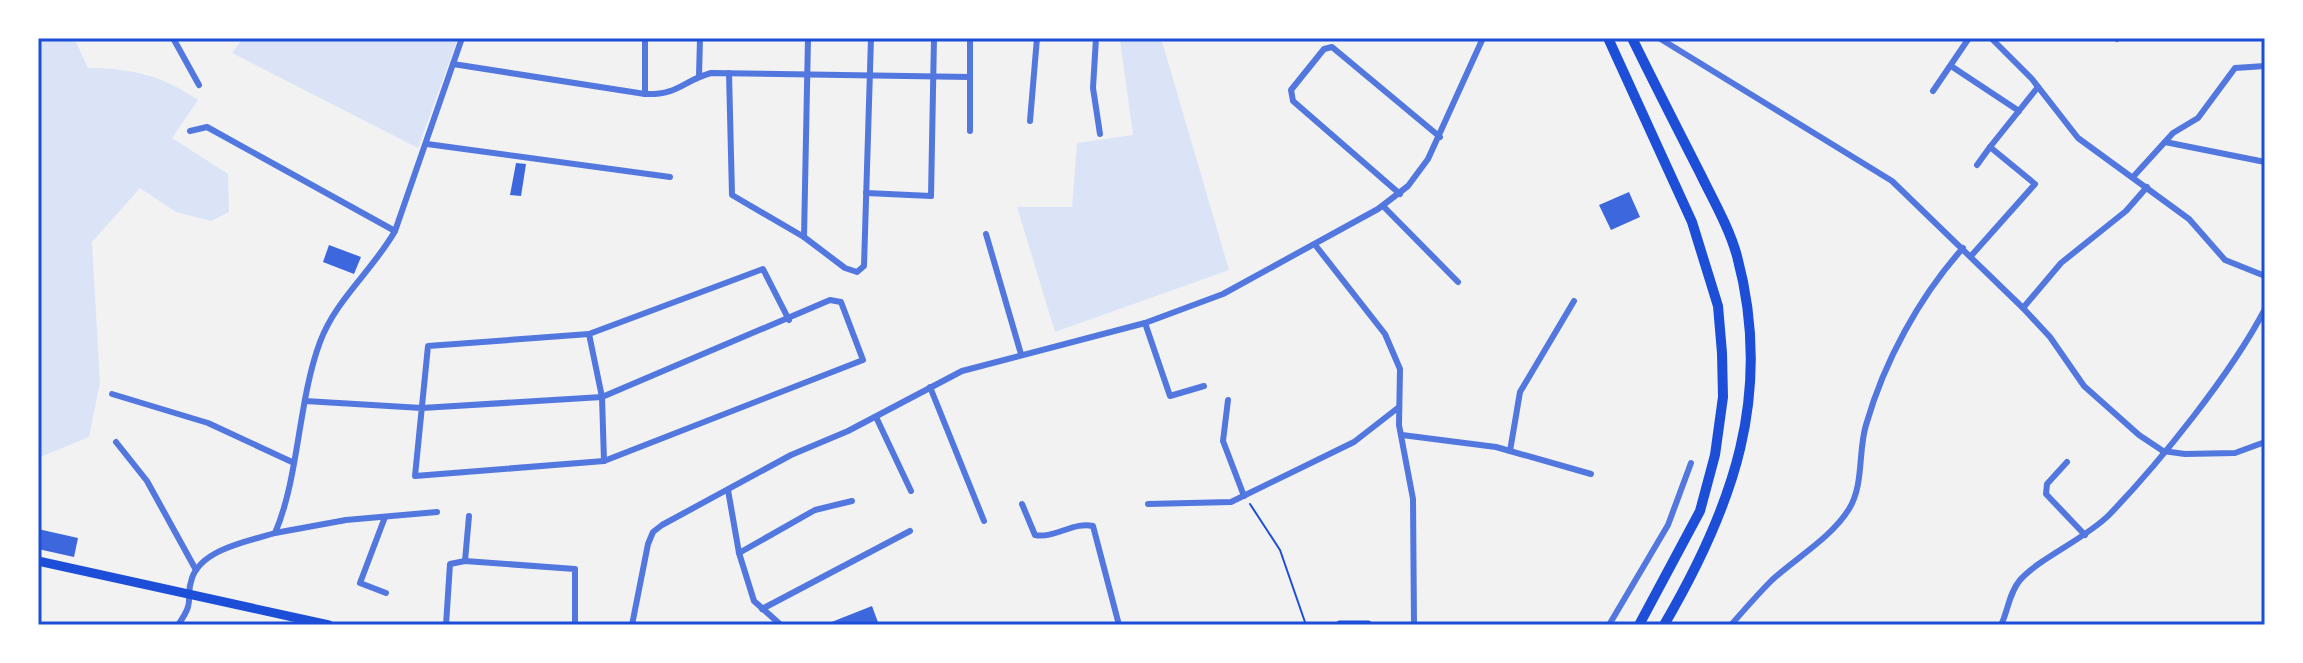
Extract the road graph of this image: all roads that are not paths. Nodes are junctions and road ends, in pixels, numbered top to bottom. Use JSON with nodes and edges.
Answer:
{"nodes":[{"id":1,"x":173,"y":38,"type":"edge"},
{"id":2,"x":462,"y":38,"type":"edge"},
{"id":3,"x":645,"y":38,"type":"edge"},
{"id":4,"x":700,"y":38,"type":"edge"},
{"id":5,"x":808,"y":38,"type":"edge"},
{"id":6,"x":871,"y":38,"type":"edge"},
{"id":7,"x":934,"y":38,"type":"edge"},
{"id":8,"x":970,"y":38,"type":"edge"},
{"id":9,"x":1037,"y":38,"type":"edge"},
{"id":10,"x":1096,"y":38,"type":"edge"},
{"id":11,"x":1483,"y":38,"type":"edge"},
{"id":12,"x":1608,"y":38,"type":"edge"},
{"id":13,"x":1632,"y":38,"type":"edge"},
{"id":14,"x":1659,"y":38,"type":"edge"},
{"id":15,"x":1969,"y":38,"type":"edge"},
{"id":16,"x":1991,"y":38,"type":"edge"},
{"id":17,"x":453,"y":64,"type":"junction"},
{"id":18,"x":1951,"y":66,"type":"junction"},
{"id":19,"x":2265,"y":66,"type":"edge"},
{"id":20,"x":729,"y":73,"type":"junction"},
{"id":21,"x":699,"y":76,"type":"junction"},
{"id":22,"x":807,"y":76,"type":"junction"},
{"id":23,"x":870,"y":77,"type":"junction"},
{"id":24,"x":970,"y":77,"type":"junction"},
{"id":25,"x":934,"y":78,"type":"junction"},
{"id":26,"x":199,"y":85,"type":"dead end"},
{"id":27,"x":2038,"y":87,"type":"junction"},
{"id":28,"x":1933,"y":91,"type":"dead end"},
{"id":29,"x":645,"y":94,"type":"junction"},
{"id":30,"x":2019,"y":111,"type":"junction"},
{"id":31,"x":1030,"y":121,"type":"dead end"},
{"id":32,"x":190,"y":131,"type":"dead end"},
{"id":33,"x":970,"y":131,"type":"dead end"},
{"id":34,"x":1100,"y":134,"type":"dead end"},
{"id":35,"x":1440,"y":137,"type":"junction"},
{"id":36,"x":2165,"y":142,"type":"junction"},
{"id":37,"x":427,"y":144,"type":"junction"},
{"id":38,"x":1990,"y":147,"type":"junction"},
{"id":39,"x":2265,"y":162,"type":"edge"},
{"id":40,"x":1977,"y":165,"type":"dead end"},
{"id":41,"x":670,"y":177,"type":"dead end"},
{"id":42,"x":2133,"y":177,"type":"junction"},
{"id":43,"x":2147,"y":187,"type":"junction"},
{"id":44,"x":866,"y":193,"type":"junction"},
{"id":45,"x":1400,"y":194,"type":"junction"},
{"id":46,"x":1383,"y":206,"type":"junction"},
{"id":47,"x":395,"y":231,"type":"junction"},
{"id":48,"x":986,"y":234,"type":"dead end"},
{"id":49,"x":804,"y":237,"type":"junction"},
{"id":50,"x":1316,"y":246,"type":"junction"},
{"id":51,"x":1963,"y":248,"type":"junction"},
{"id":52,"x":1971,"y":256,"type":"junction"},
{"id":53,"x":2265,"y":276,"type":"edge"},
{"id":54,"x":1458,"y":282,"type":"dead end"},
{"id":55,"x":1574,"y":301,"type":"dead end"},
{"id":56,"x":2023,"y":308,"type":"junction"},
{"id":57,"x":2265,"y":309,"type":"edge"},
{"id":58,"x":789,"y":320,"type":"junction"},
{"id":59,"x":1145,"y":323,"type":"junction"},
{"id":60,"x":589,"y":334,"type":"junction"},
{"id":61,"x":1021,"y":354,"type":"junction"},
{"id":62,"x":1204,"y":386,"type":"dead end"},
{"id":63,"x":930,"y":387,"type":"junction"},
{"id":64,"x":112,"y":394,"type":"dead end"},
{"id":65,"x":602,"y":397,"type":"junction"},
{"id":66,"x":1228,"y":400,"type":"dead end"},
{"id":67,"x":305,"y":401,"type":"junction"},
{"id":68,"x":1399,"y":407,"type":"junction"},
{"id":69,"x":422,"y":408,"type":"junction"},
{"id":70,"x":876,"y":417,"type":"junction"},
{"id":71,"x":1402,"y":435,"type":"junction"},
{"id":72,"x":116,"y":442,"type":"dead end"},
{"id":73,"x":2265,"y":442,"type":"edge"},
{"id":74,"x":1510,"y":451,"type":"junction"},
{"id":75,"x":2163,"y":451,"type":"junction"},
{"id":76,"x":604,"y":461,"type":"junction"},
{"id":77,"x":292,"y":462,"type":"junction"},
{"id":78,"x":2067,"y":462,"type":"dead end"},
{"id":79,"x":1691,"y":463,"type":"dead end"},
{"id":80,"x":1591,"y":474,"type":"dead end"},
{"id":81,"x":728,"y":490,"type":"junction"},
{"id":82,"x":911,"y":491,"type":"dead end"},
{"id":83,"x":1244,"y":496,"type":"junction"},
{"id":84,"x":852,"y":501,"type":"dead end"},
{"id":85,"x":1022,"y":504,"type":"dead end"},
{"id":86,"x":1148,"y":504,"type":"dead end"},
{"id":87,"x":437,"y":512,"type":"dead end"},
{"id":88,"x":469,"y":516,"type":"dead end"},
{"id":89,"x":385,"y":517,"type":"junction"},
{"id":90,"x":984,"y":521,"type":"dead end"},
{"id":91,"x":910,"y":531,"type":"dead end"},
{"id":92,"x":275,"y":533,"type":"junction"},
{"id":93,"x":2085,"y":535,"type":"junction"},
{"id":94,"x":739,"y":553,"type":"junction"},
{"id":95,"x":38,"y":561,"type":"edge"},
{"id":96,"x":465,"y":561,"type":"junction"},
{"id":97,"x":196,"y":570,"type":"junction"},
{"id":98,"x":386,"y":593,"type":"dead end"},
{"id":99,"x":189,"y":595,"type":"junction"},
{"id":100,"x":762,"y":609,"type":"junction"},
{"id":101,"x":294,"y":621,"type":"edge"},
{"id":102,"x":178,"y":625,"type":"edge"},
{"id":103,"x":329,"y":625,"type":"edge"},
{"id":104,"x":446,"y":625,"type":"edge"},
{"id":105,"x":575,"y":625,"type":"edge"},
{"id":106,"x":632,"y":625,"type":"edge"},
{"id":107,"x":781,"y":625,"type":"edge"},
{"id":108,"x":1119,"y":625,"type":"edge"},
{"id":109,"x":1340,"y":625,"type":"edge"},
{"id":110,"x":1364,"y":625,"type":"edge"},
{"id":111,"x":1414,"y":625,"type":"edge"},
{"id":112,"x":1609,"y":625,"type":"edge"},
{"id":113,"x":1639,"y":625,"type":"edge"},
{"id":114,"x":1664,"y":625,"type":"edge"},
{"id":115,"x":1731,"y":625,"type":"edge"},
{"id":116,"x":2001,"y":625,"type":"edge"}],
"edges":[{"from":1,"to":26,"type":"street"},
{"from":2,"to":17,"type":"street"},
{"from":3,"to":29,"type":"street"},
{"from":4,"to":21,"type":"street"},
{"from":5,"to":22,"type":"street"},
{"from":6,"to":23,"type":"street"},
{"from":7,"to":25,"type":"street"},
{"from":8,"to":24,"type":"street"},
{"from":9,"to":31,"type":"street"},
{"from":10,"to":34,"type":"street"},
{"from":11,"to":35,"type":"street"},
{"from":12,"to":113,"type":"main road"},
{"from":13,"to":114,"type":"main road"},
{"from":14,"to":51,"type":"street"},
{"from":15,"to":18,"type":"street"},
{"from":16,"to":27,"type":"street"},
{"from":17,"to":29,"type":"street"},
{"from":17,"to":37,"type":"street"},
{"from":18,"to":28,"type":"street"},
{"from":18,"to":30,"type":"street"},
{"from":19,"to":36,"type":"street"},
{"from":20,"to":21,"type":"street"},
{"from":20,"to":22,"type":"street"},
{"from":20,"to":49,"type":"street"},
{"from":21,"to":29,"type":"street"},
{"from":22,"to":23,"type":"street"},
{"from":22,"to":49,"type":"street"},
{"from":23,"to":25,"type":"street"},
{"from":23,"to":44,"type":"street"},
{"from":24,"to":25,"type":"street"},
{"from":24,"to":33,"type":"street"},
{"from":25,"to":44,"type":"street"},
{"from":27,"to":30,"type":"street"},
{"from":27,"to":42,"type":"street"},
{"from":30,"to":38,"type":"street"},
{"from":32,"to":47,"type":"street"},
{"from":35,"to":45,"type":"street"},
{"from":35,"to":45,"type":"street"},
{"from":36,"to":39,"type":"street"},
{"from":36,"to":42,"type":"street"},
{"from":37,"to":41,"type":"street"},
{"from":37,"to":47,"type":"street"},
{"from":38,"to":40,"type":"street"},
{"from":38,"to":52,"type":"street"},
{"from":42,"to":43,"type":"street"},
{"from":43,"to":53,"type":"street"},
{"from":43,"to":56,"type":"street"},
{"from":44,"to":49,"type":"street"},
{"from":45,"to":46,"type":"street"},
{"from":46,"to":50,"type":"street"},
{"from":46,"to":54,"type":"street"},
{"from":47,"to":67,"type":"street"},
{"from":48,"to":61,"type":"street"},
{"from":50,"to":59,"type":"street"},
{"from":50,"to":68,"type":"street"},
{"from":51,"to":52,"type":"street"},
{"from":51,"to":115,"type":"street"},
{"from":52,"to":56,"type":"street"},
{"from":55,"to":74,"type":"street"},
{"from":56,"to":75,"type":"street"},
{"from":57,"to":75,"type":"street"},
{"from":58,"to":60,"type":"street"},
{"from":58,"to":65,"type":"street"},
{"from":58,"to":76,"type":"street"},
{"from":59,"to":61,"type":"street"},
{"from":59,"to":62,"type":"street"},
{"from":60,"to":65,"type":"street"},
{"from":60,"to":69,"type":"street"},
{"from":61,"to":63,"type":"street"},
{"from":63,"to":70,"type":"street"},
{"from":63,"to":90,"type":"street"},
{"from":64,"to":77,"type":"street"},
{"from":65,"to":69,"type":"street"},
{"from":65,"to":76,"type":"street"},
{"from":66,"to":83,"type":"street"},
{"from":67,"to":69,"type":"street"},
{"from":67,"to":77,"type":"street"},
{"from":68,"to":71,"type":"street"},
{"from":68,"to":83,"type":"street"},
{"from":69,"to":76,"type":"street"},
{"from":70,"to":81,"type":"street"},
{"from":70,"to":82,"type":"street"},
{"from":71,"to":74,"type":"street"},
{"from":71,"to":111,"type":"street"},
{"from":72,"to":97,"type":"street"},
{"from":73,"to":75,"type":"street"},
{"from":74,"to":80,"type":"street"},
{"from":75,"to":93,"type":"street"},
{"from":77,"to":92,"type":"street"},
{"from":78,"to":93,"type":"street"},
{"from":79,"to":112,"type":"street"},
{"from":81,"to":94,"type":"street"},
{"from":81,"to":106,"type":"street"},
{"from":83,"to":86,"type":"street"},
{"from":84,"to":94,"type":"street"},
{"from":85,"to":108,"type":"street"},
{"from":87,"to":89,"type":"street"},
{"from":88,"to":96,"type":"street"},
{"from":89,"to":92,"type":"street"},
{"from":89,"to":98,"type":"street"},
{"from":91,"to":100,"type":"street"},
{"from":92,"to":97,"type":"street"},
{"from":93,"to":116,"type":"street"},
{"from":94,"to":100,"type":"street"},
{"from":95,"to":99,"type":"main road"},
{"from":96,"to":104,"type":"street"},
{"from":96,"to":105,"type":"street"},
{"from":97,"to":99,"type":"street"},
{"from":99,"to":101,"type":"main road"},
{"from":99,"to":102,"type":"street"},
{"from":100,"to":107,"type":"street"},
{"from":101,"to":103,"type":"main road"},
{"from":109,"to":110,"type":"main road"}]}
